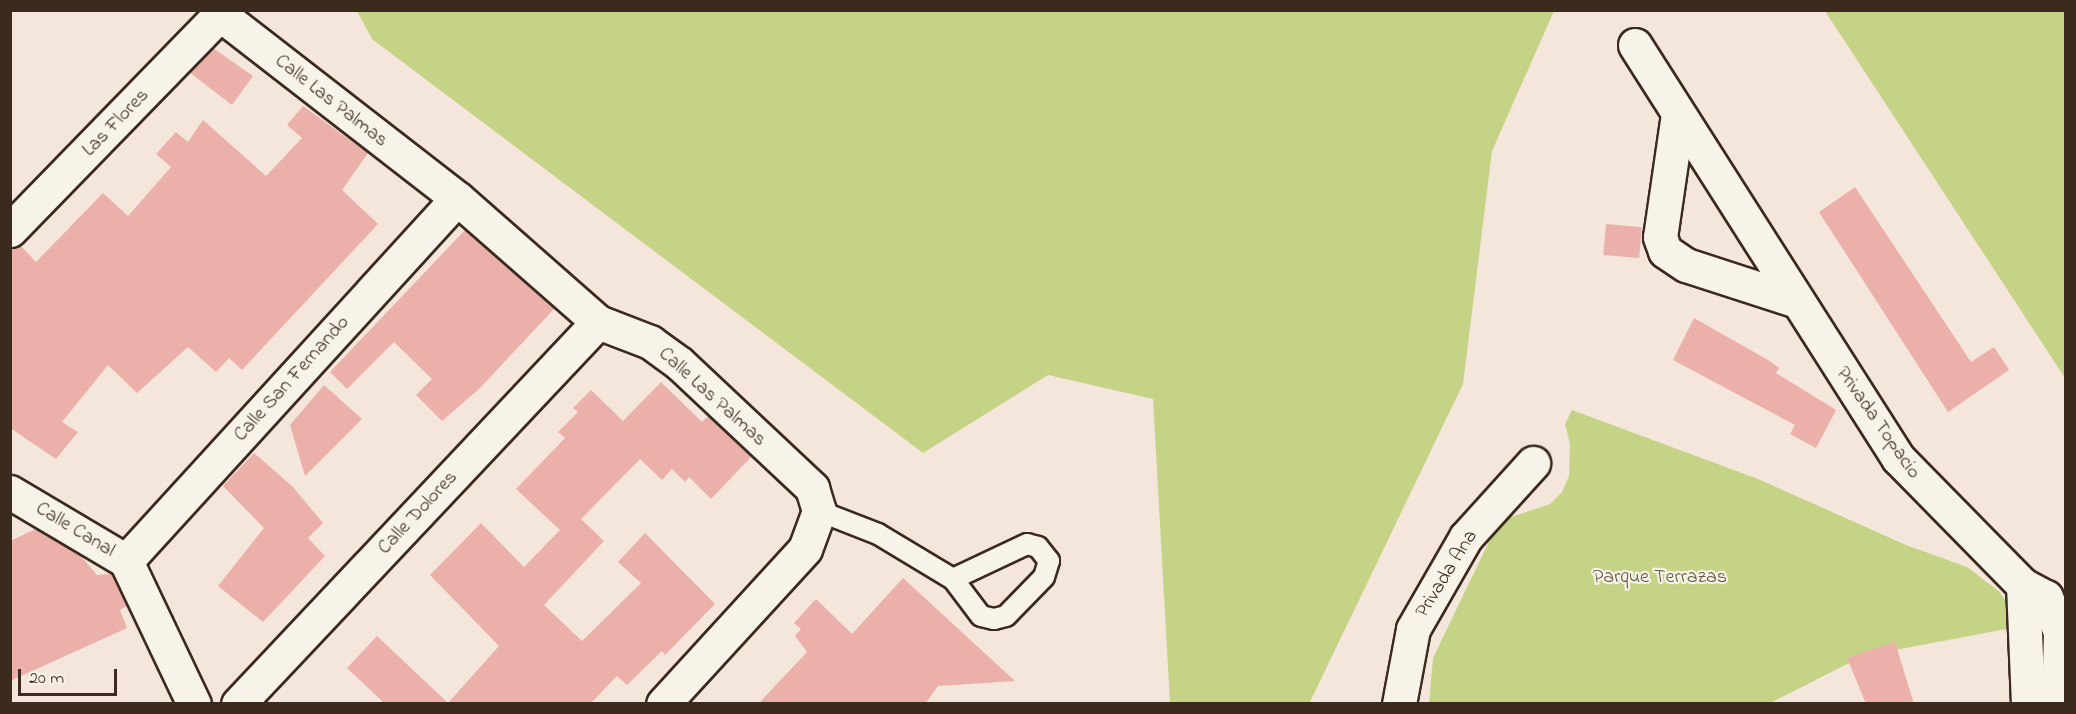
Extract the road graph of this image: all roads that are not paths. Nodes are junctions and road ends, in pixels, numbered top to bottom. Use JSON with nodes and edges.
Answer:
{"nodes":[{"id":1,"x":223,"y":13,"type":"edge"},
{"id":2,"x":1635,"y":45,"type":"dead end"},
{"id":3,"x":1678,"y":114,"type":"junction"},
{"id":4,"x":457,"y":198,"type":"junction"},
{"id":5,"x":10,"y":230,"type":"edge"},
{"id":6,"x":1797,"y":301,"type":"junction"},
{"id":7,"x":598,"y":322,"type":"junction"},
{"id":8,"x":1533,"y":463,"type":"dead end"},
{"id":9,"x":10,"y":492,"type":"edge"},
{"id":10,"x":819,"y":511,"type":"junction"},
{"id":11,"x":126,"y":561,"type":"junction"},
{"id":12,"x":952,"y":579,"type":"junction"},
{"id":13,"x":2043,"y":669,"type":"junction"},
{"id":14,"x":195,"y":704,"type":"edge"},
{"id":15,"x":238,"y":704,"type":"edge"},
{"id":16,"x":663,"y":704,"type":"edge"},
{"id":17,"x":1400,"y":704,"type":"edge"},
{"id":18,"x":2028,"y":704,"type":"edge"},
{"id":19,"x":2058,"y":704,"type":"edge"}],
"edges":[{"from":1,"to":4,"type":"street","name":"Calle Las Palmas"},
{"from":1,"to":5,"type":"street","name":"Las Flores"},
{"from":2,"to":3,"type":"street","name":"Privada Topacio"},
{"from":3,"to":6,"type":"street","name":"Privada Topacio"},
{"from":3,"to":6,"type":"street"},
{"from":4,"to":7,"type":"street","name":"Calle Las Palmas"},
{"from":4,"to":11,"type":"street","name":"Calle San Fernando"},
{"from":6,"to":13,"type":"street","name":"Privada Topacio"},
{"from":7,"to":10,"type":"street","name":"Calle Las Palmas"},
{"from":7,"to":15,"type":"street","name":"Calle Dolores"},
{"from":8,"to":17,"type":"street","name":"Privada Ana"},
{"from":9,"to":11,"type":"street","name":"Calle Canal"},
{"from":10,"to":12,"type":"lane"},
{"from":10,"to":16,"type":"street"},
{"from":11,"to":14,"type":"street","name":"Calle Canal"},
{"from":12,"to":12,"type":"lane"},
{"from":13,"to":18,"type":"street","name":"Privada Topacio"},
{"from":13,"to":19,"type":"street","name":"Privada Topacio"}]}
